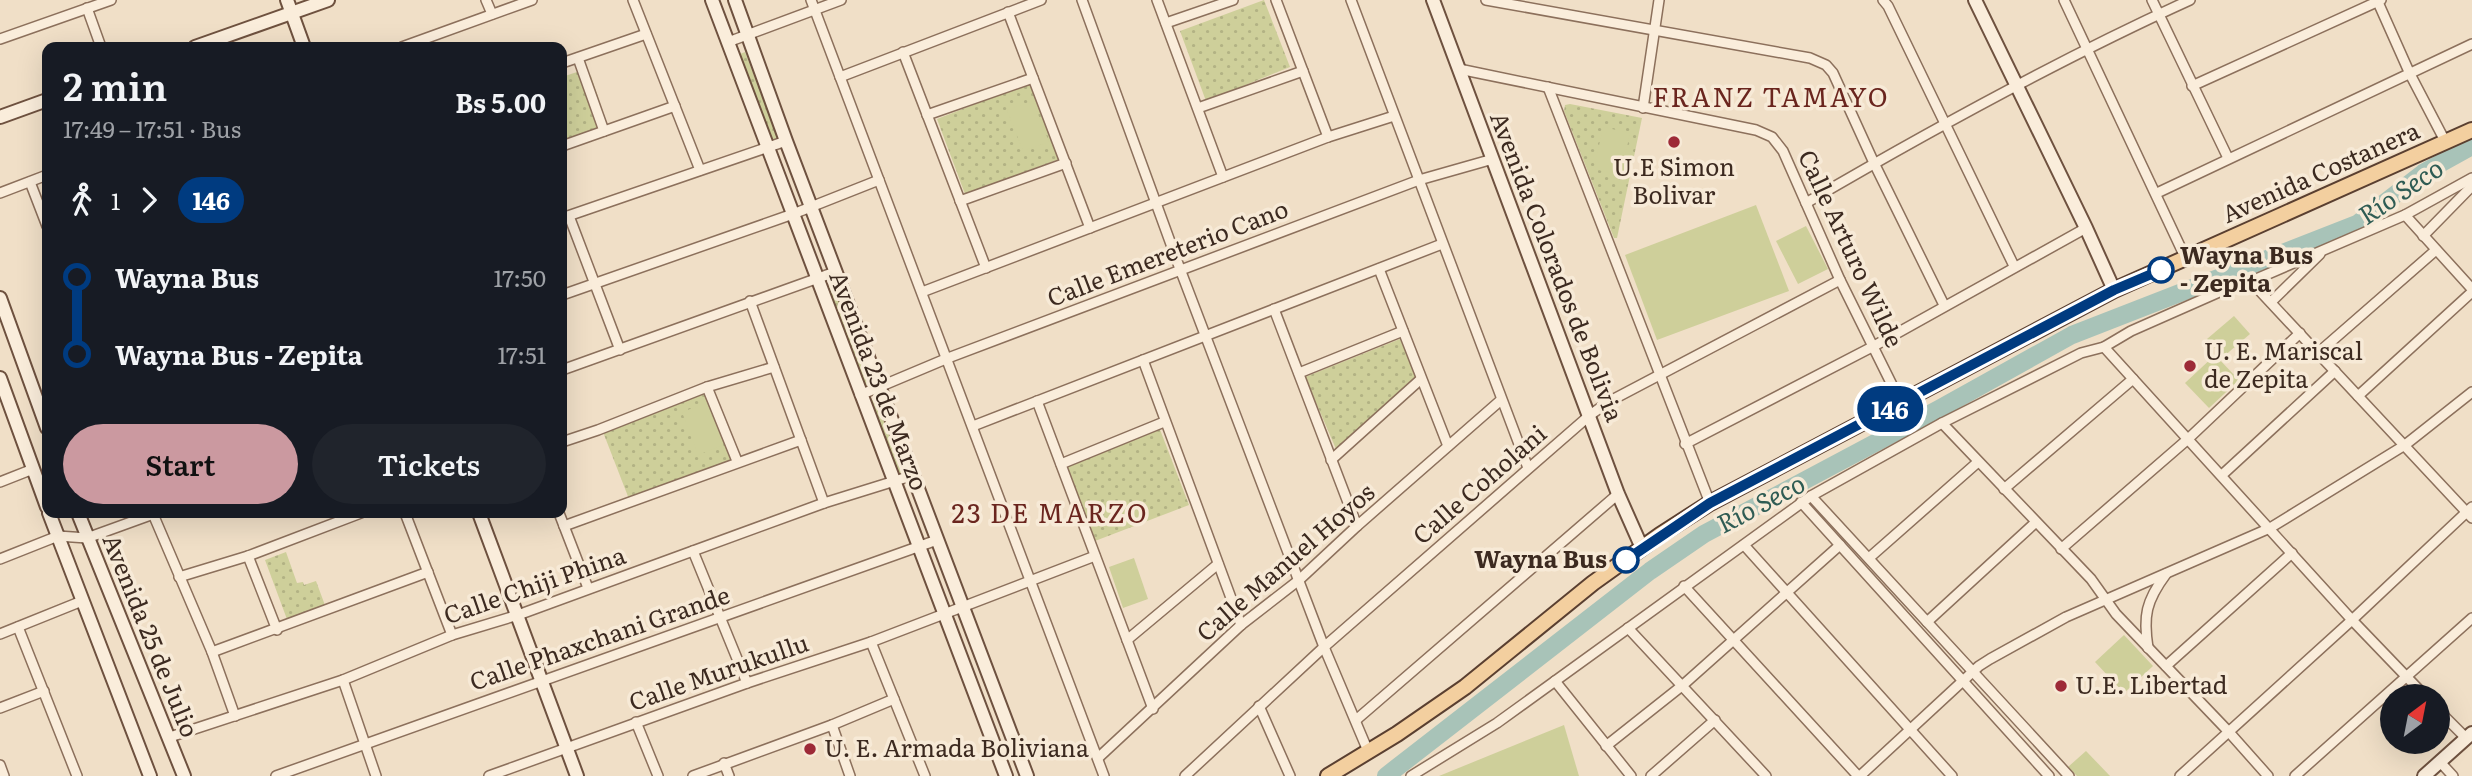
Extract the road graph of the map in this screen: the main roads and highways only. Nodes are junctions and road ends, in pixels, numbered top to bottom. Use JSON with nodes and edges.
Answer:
{"nodes":[{"id":1,"x":2472,"y":130,"type":"edge"},
{"id":2,"x":1328,"y":776,"type":"edge"}],
"edges":[{"from":1,"to":2,"type":"main road","name":"Avenida Costanera"}]}
